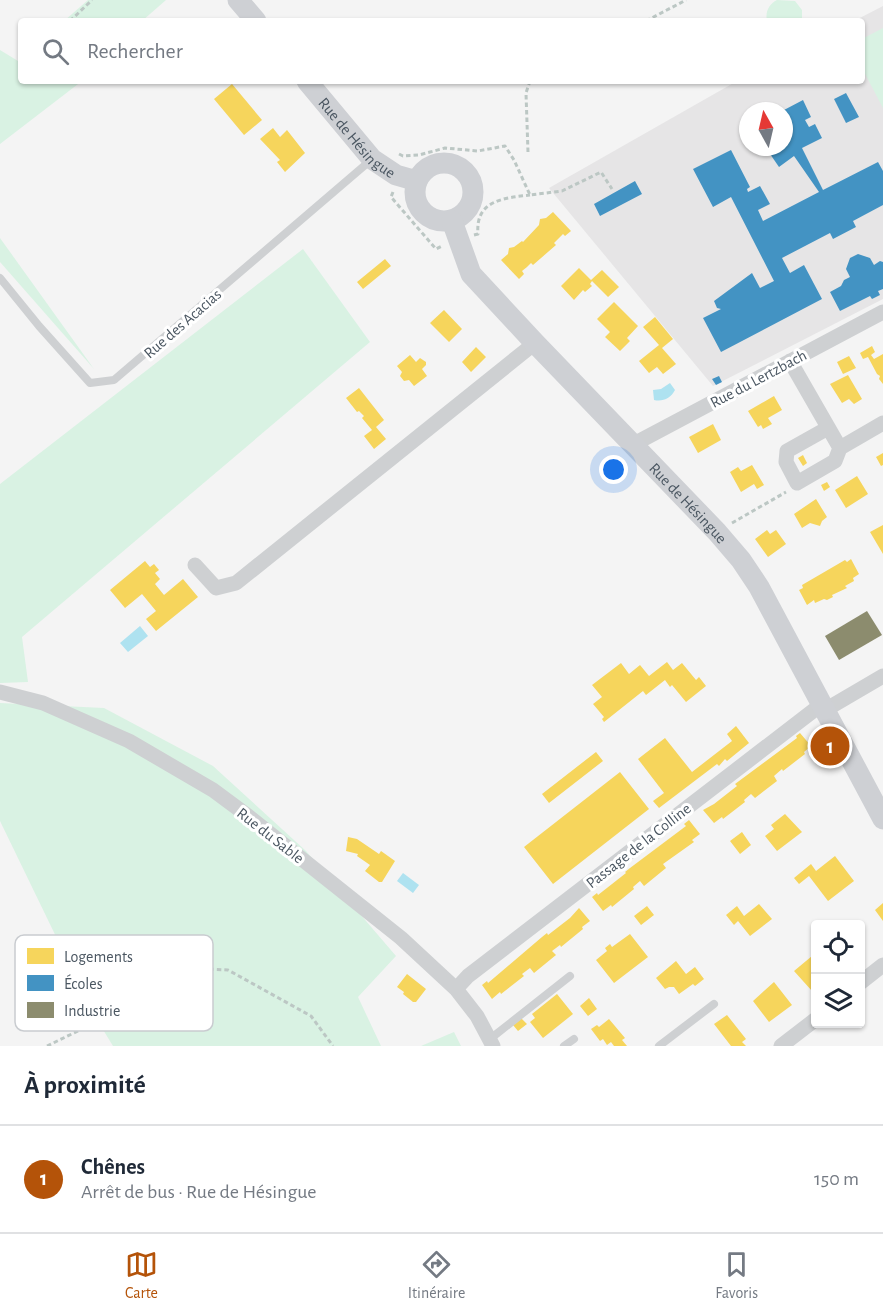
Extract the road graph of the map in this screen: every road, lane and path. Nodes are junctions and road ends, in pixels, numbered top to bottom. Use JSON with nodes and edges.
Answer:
{"nodes":[{"id":1,"x":92,"y":0,"type":"edge"},
{"id":2,"x":238,"y":0,"type":"edge"},
{"id":3,"x":686,"y":0,"type":"edge"},
{"id":4,"x":73,"y":18,"type":"edge"},
{"id":5,"x":253,"y":18,"type":"edge"},
{"id":6,"x":652,"y":18,"type":"edge"},
{"id":7,"x":310,"y":84,"type":"edge"},
{"id":8,"x":529,"y":84,"type":"edge"},
{"id":9,"x":528,"y":152,"type":"dead end"},
{"id":10,"x":372,"y":159,"type":"junction"},
{"id":11,"x":399,"y":165,"type":"junction"},
{"id":12,"x":417,"y":181,"type":"junction"},
{"id":13,"x":612,"y":189,"type":"dead end"},
{"id":14,"x":530,"y":195,"type":"junction"},
{"id":15,"x":456,"y":230,"type":"junction"},
{"id":16,"x":436,"y":249,"type":"dead end"},
{"id":17,"x":0,"y":278,"type":"edge"},
{"id":18,"x":883,"y":312,"type":"edge"},
{"id":19,"x":535,"y":343,"type":"junction"},
{"id":20,"x":790,"y":361,"type":"junction"},
{"id":21,"x":883,"y":423,"type":"edge"},
{"id":22,"x":828,"y":428,"type":"junction"},
{"id":23,"x":634,"y":444,"type":"junction"},
{"id":24,"x":840,"y":448,"type":"junction"},
{"id":25,"x":797,"y":483,"type":"junction"},
{"id":26,"x":717,"y":532,"type":"junction"},
{"id":27,"x":195,"y":565,"type":"dead end"},
{"id":28,"x":883,"y":676,"type":"edge"},
{"id":29,"x":0,"y":692,"type":"edge"},
{"id":30,"x":824,"y":707,"type":"junction"},
{"id":31,"x":883,"y":819,"type":"edge"},
{"id":32,"x":883,"y":965,"type":"edge"},
{"id":33,"x":213,"y":969,"type":"edge"},
{"id":34,"x":570,"y":976,"type":"dead end"},
{"id":35,"x":865,"y":980,"type":"edge"},
{"id":36,"x":456,"y":988,"type":"junction"},
{"id":37,"x":714,"y":1004,"type":"dead end"},
{"id":38,"x":811,"y":1023,"type":"edge"},
{"id":39,"x":78,"y":1031,"type":"edge"},
{"id":40,"x":574,"y":1039,"type":"dead end"},
{"id":41,"x":491,"y":1043,"type":"edge"},
{"id":42,"x":47,"y":1046,"type":"edge"},
{"id":43,"x":333,"y":1046,"type":"edge"},
{"id":44,"x":564,"y":1046,"type":"edge"},
{"id":45,"x":659,"y":1046,"type":"edge"},
{"id":46,"x":781,"y":1046,"type":"edge"}],
"edges":[{"from":1,"to":4,"type":"path"},
{"from":2,"to":5,"type":"main road"},
{"from":3,"to":6,"type":"path"},
{"from":7,"to":10,"type":"main road","name":"Rue de Hésingue"},
{"from":8,"to":9,"type":"path"},
{"from":10,"to":11,"type":"main road","name":"Rue de Hésingue"},
{"from":10,"to":17,"type":"lane","name":"Rue des Acacias"},
{"from":11,"to":12,"type":"main road","name":"Rue de Hésingue"},
{"from":11,"to":14,"type":"path"},
{"from":11,"to":16,"type":"path"},
{"from":12,"to":15,"type":"main road"},
{"from":12,"to":15,"type":"main road"},
{"from":13,"to":14,"type":"path"},
{"from":14,"to":15,"type":"path"},
{"from":15,"to":19,"type":"main road","name":"Rue de Hésingue"},
{"from":18,"to":20,"type":"street","name":"Rue du Lertzbach"},
{"from":19,"to":23,"type":"main road","name":"Rue de Hésingue"},
{"from":19,"to":27,"type":"street"},
{"from":20,"to":22,"type":"street"},
{"from":20,"to":23,"type":"street","name":"Rue du Lertzbach"},
{"from":21,"to":24,"type":"street"},
{"from":22,"to":24,"type":"street"},
{"from":22,"to":25,"type":"street"},
{"from":23,"to":26,"type":"main road","name":"Rue de Hésingue"},
{"from":24,"to":25,"type":"street"},
{"from":25,"to":26,"type":"path"},
{"from":26,"to":30,"type":"main road","name":"Rue de Hésingue"},
{"from":28,"to":30,"type":"street","name":"Passage de la Colline"},
{"from":29,"to":36,"type":"street","name":"Rue du Sable"},
{"from":30,"to":31,"type":"main road","name":"Rue de Hésingue"},
{"from":30,"to":36,"type":"street","name":"Passage de la Colline"},
{"from":32,"to":35,"type":"street"},
{"from":33,"to":43,"type":"path"},
{"from":34,"to":41,"type":"lane"},
{"from":36,"to":41,"type":"street","name":"Rue du Sable"},
{"from":37,"to":45,"type":"lane"},
{"from":38,"to":46,"type":"street"},
{"from":39,"to":42,"type":"path"},
{"from":40,"to":44,"type":"lane"}]}
